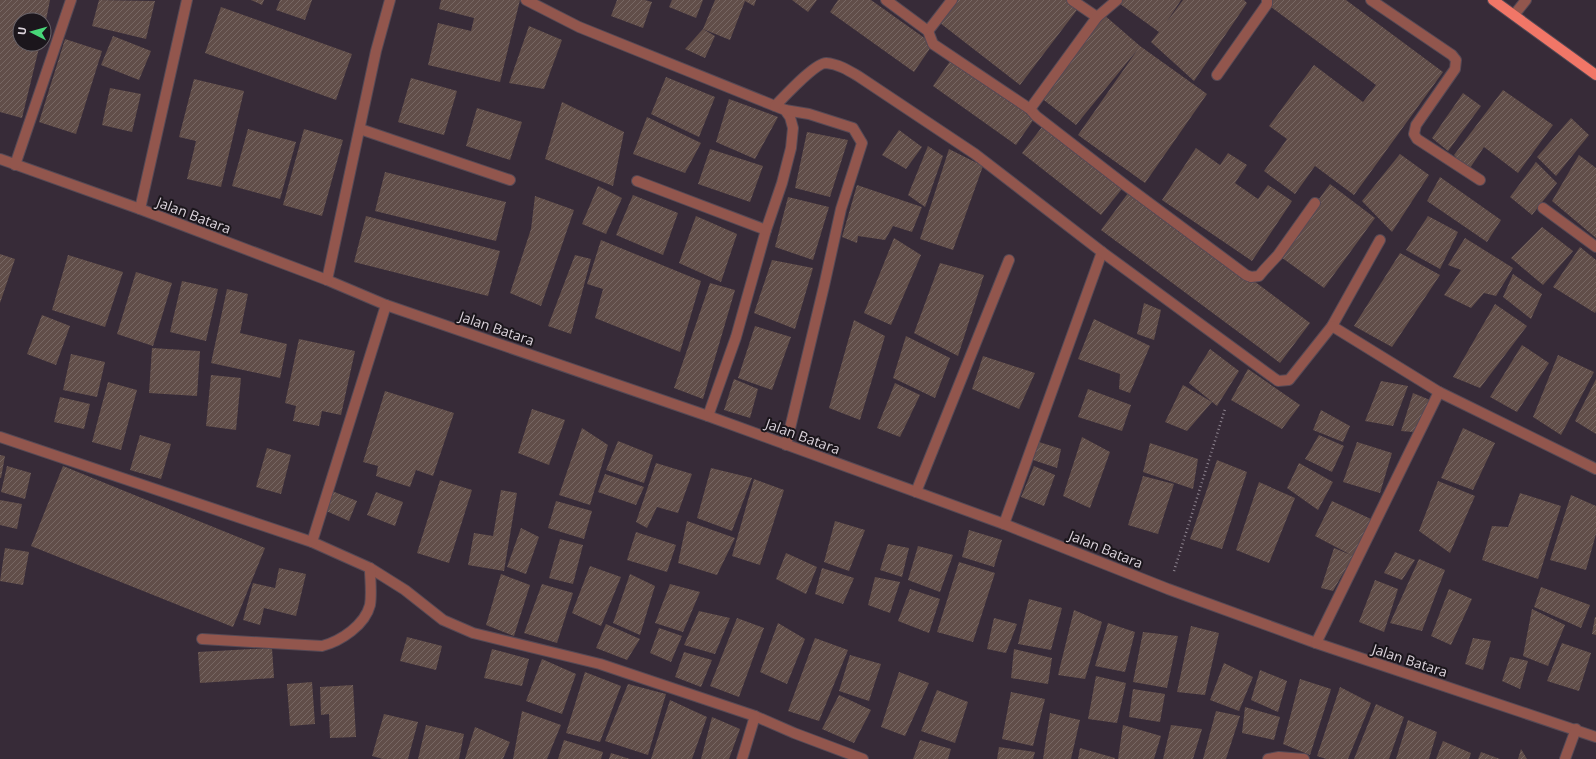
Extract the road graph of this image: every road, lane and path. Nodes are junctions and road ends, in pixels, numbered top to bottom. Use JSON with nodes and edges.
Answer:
{"nodes":[{"id":1,"x":71,"y":0,"type":"edge"},
{"id":2,"x":187,"y":0,"type":"edge"},
{"id":3,"x":390,"y":0,"type":"edge"},
{"id":4,"x":526,"y":0,"type":"edge"},
{"id":5,"x":886,"y":0,"type":"edge"},
{"id":6,"x":952,"y":0,"type":"edge"},
{"id":7,"x":1072,"y":0,"type":"edge"},
{"id":8,"x":1117,"y":0,"type":"edge"},
{"id":9,"x":1267,"y":0,"type":"edge"},
{"id":10,"x":1371,"y":0,"type":"edge"},
{"id":11,"x":1493,"y":0,"type":"edge"},
{"id":12,"x":1526,"y":0,"type":"edge"},
{"id":13,"x":1514,"y":15,"type":"junction"},
{"id":14,"x":1097,"y":17,"type":"junction"},
{"id":15,"x":928,"y":31,"type":"junction"},
{"id":16,"x":1217,"y":75,"type":"dead end"},
{"id":17,"x":1596,"y":75,"type":"edge"},
{"id":18,"x":775,"y":106,"type":"junction"},
{"id":19,"x":1030,"y":109,"type":"junction"},
{"id":20,"x":785,"y":110,"type":"junction"},
{"id":21,"x":360,"y":129,"type":"junction"},
{"id":22,"x":0,"y":159,"type":"edge"},
{"id":23,"x":15,"y":165,"type":"junction"},
{"id":24,"x":510,"y":180,"type":"dead end"},
{"id":25,"x":1480,"y":180,"type":"dead end"},
{"id":26,"x":637,"y":181,"type":"dead end"},
{"id":27,"x":1315,"y":203,"type":"dead end"},
{"id":28,"x":1542,"y":208,"type":"dead end"},
{"id":29,"x":140,"y":209,"type":"junction"},
{"id":30,"x":766,"y":230,"type":"junction"},
{"id":31,"x":1380,"y":240,"type":"dead end"},
{"id":32,"x":1596,"y":246,"type":"edge"},
{"id":33,"x":1102,"y":252,"type":"junction"},
{"id":34,"x":1009,"y":260,"type":"dead end"},
{"id":35,"x":327,"y":280,"type":"junction"},
{"id":36,"x":386,"y":305,"type":"junction"},
{"id":37,"x":1332,"y":326,"type":"junction"},
{"id":38,"x":1439,"y":392,"type":"junction"},
{"id":39,"x":1225,"y":409,"type":"dead end"},
{"id":40,"x":708,"y":416,"type":"junction"},
{"id":41,"x":0,"y":437,"type":"edge"},
{"id":42,"x":786,"y":445,"type":"junction"},
{"id":43,"x":1596,"y":469,"type":"edge"},
{"id":44,"x":916,"y":492,"type":"junction"},
{"id":45,"x":1004,"y":524,"type":"junction"},
{"id":46,"x":312,"y":542,"type":"junction"},
{"id":47,"x":370,"y":568,"type":"junction"},
{"id":48,"x":1168,"y":589,"type":"junction"},
{"id":49,"x":202,"y":639,"type":"dead end"},
{"id":50,"x":1316,"y":643,"type":"junction"},
{"id":51,"x":755,"y":716,"type":"junction"},
{"id":52,"x":1576,"y":730,"type":"junction"},
{"id":53,"x":1596,"y":738,"type":"edge"},
{"id":54,"x":742,"y":759,"type":"edge"},
{"id":55,"x":863,"y":759,"type":"edge"},
{"id":56,"x":1268,"y":759,"type":"edge"},
{"id":57,"x":1304,"y":759,"type":"edge"},
{"id":58,"x":1565,"y":759,"type":"edge"}],
"edges":[{"from":1,"to":23,"type":"street"},
{"from":2,"to":29,"type":"street"},
{"from":3,"to":21,"type":"street"},
{"from":4,"to":18,"type":"street"},
{"from":5,"to":15,"type":"street"},
{"from":6,"to":15,"type":"street"},
{"from":7,"to":14,"type":"street"},
{"from":8,"to":14,"type":"street"},
{"from":9,"to":16,"type":"street"},
{"from":10,"to":25,"type":"street"},
{"from":11,"to":13,"type":"main road"},
{"from":12,"to":13,"type":"street"},
{"from":13,"to":17,"type":"main road"},
{"from":14,"to":19,"type":"street"},
{"from":15,"to":19,"type":"street"},
{"from":18,"to":20,"type":"street"},
{"from":18,"to":33,"type":"street"},
{"from":19,"to":27,"type":"street"},
{"from":20,"to":30,"type":"street"},
{"from":20,"to":42,"type":"street"},
{"from":21,"to":24,"type":"street"},
{"from":21,"to":35,"type":"street"},
{"from":22,"to":23,"type":"street","name":"Jalan Batara"},
{"from":23,"to":29,"type":"street","name":"Jalan Batara"},
{"from":26,"to":30,"type":"street"},
{"from":28,"to":32,"type":"street"},
{"from":29,"to":35,"type":"street","name":"Jalan Batara"},
{"from":30,"to":40,"type":"street"},
{"from":31,"to":37,"type":"street"},
{"from":33,"to":37,"type":"street"},
{"from":33,"to":45,"type":"street"},
{"from":34,"to":44,"type":"street"},
{"from":35,"to":36,"type":"street","name":"Jalan Batara"},
{"from":36,"to":40,"type":"street","name":"Jalan Batara"},
{"from":36,"to":46,"type":"street"},
{"from":37,"to":38,"type":"street"},
{"from":38,"to":43,"type":"street"},
{"from":38,"to":50,"type":"street"},
{"from":39,"to":48,"type":"path"},
{"from":40,"to":42,"type":"street","name":"Jalan Batara"},
{"from":41,"to":46,"type":"street"},
{"from":42,"to":44,"type":"street","name":"Jalan Batara"},
{"from":44,"to":45,"type":"street","name":"Jalan Batara"},
{"from":45,"to":48,"type":"street","name":"Jalan Batara"},
{"from":46,"to":47,"type":"street"},
{"from":47,"to":49,"type":"street"},
{"from":47,"to":51,"type":"street"},
{"from":48,"to":50,"type":"street","name":"Jalan Batara"},
{"from":50,"to":52,"type":"street","name":"Jalan Batara"},
{"from":51,"to":54,"type":"street"},
{"from":51,"to":55,"type":"street"},
{"from":52,"to":53,"type":"street","name":"Jalan Batara"},
{"from":52,"to":58,"type":"street"},
{"from":56,"to":57,"type":"street"}]}
